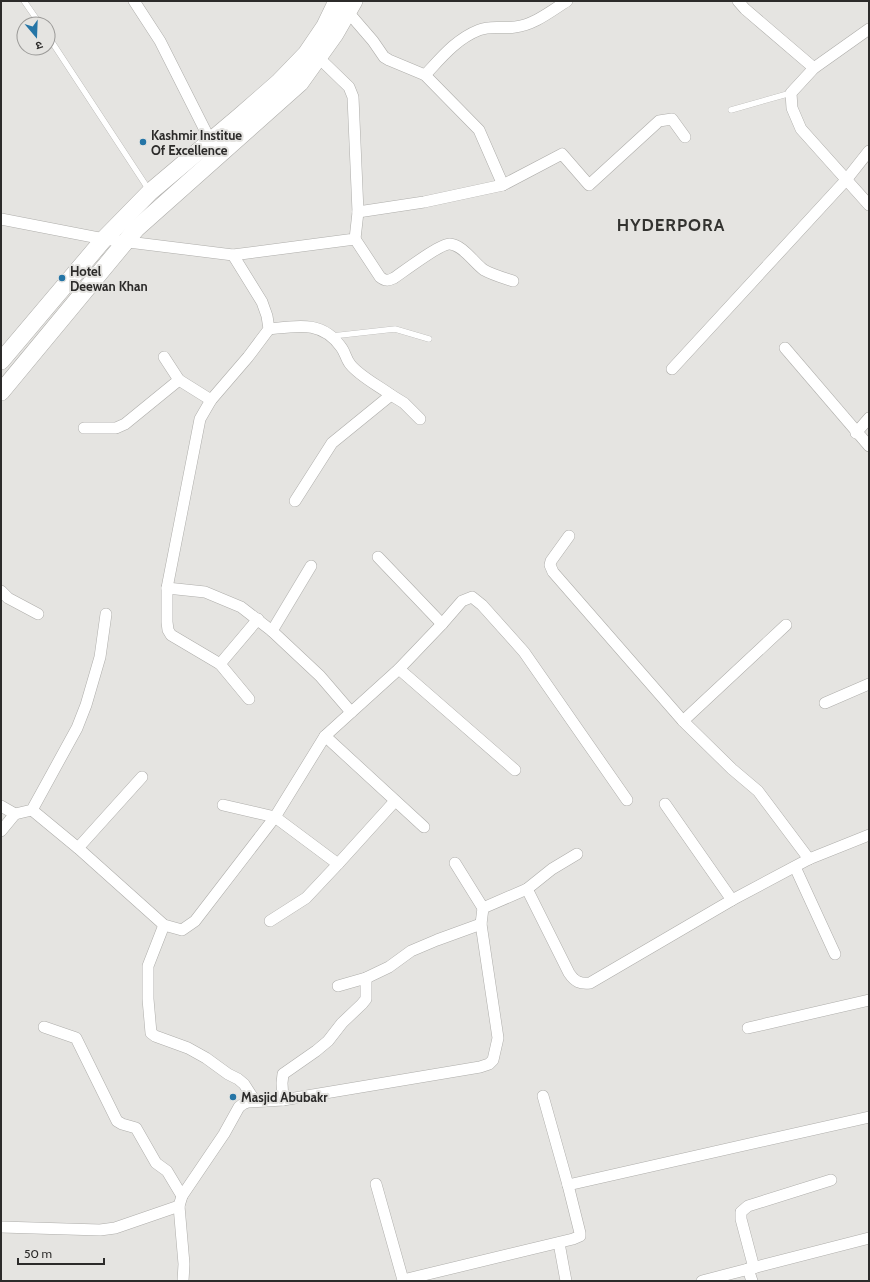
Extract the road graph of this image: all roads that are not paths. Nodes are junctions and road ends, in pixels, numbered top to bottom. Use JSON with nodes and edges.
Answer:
{"nodes":[{"id":1,"x":24,"y":1,"type":"edge"},
{"id":2,"x":134,"y":1,"type":"edge"},
{"id":3,"x":567,"y":1,"type":"edge"},
{"id":4,"x":738,"y":1,"type":"edge"},
{"id":5,"x":347,"y":5,"type":"edge"},
{"id":6,"x":34,"y":16,"type":"edge"},
{"id":7,"x":869,"y":29,"type":"edge"},
{"id":8,"x":56,"y":48,"type":"edge"},
{"id":9,"x":319,"y":58,"type":"junction"},
{"id":10,"x":814,"y":68,"type":"junction"},
{"id":11,"x":425,"y":75,"type":"junction"},
{"id":12,"x":791,"y":93,"type":"junction"},
{"id":13,"x":731,"y":110,"type":"dead end"},
{"id":14,"x":685,"y":137,"type":"dead end"},
{"id":15,"x":210,"y":140,"type":"junction"},
{"id":16,"x":869,"y":151,"type":"edge"},
{"id":17,"x":846,"y":180,"type":"junction"},
{"id":18,"x":503,"y":185,"type":"junction"},
{"id":19,"x":150,"y":192,"type":"junction"},
{"id":20,"x":869,"y":205,"type":"edge"},
{"id":21,"x":358,"y":212,"type":"junction"},
{"id":22,"x":1,"y":219,"type":"edge"},
{"id":23,"x":104,"y":238,"type":"junction"},
{"id":24,"x":355,"y":239,"type":"junction"},
{"id":25,"x":126,"y":240,"type":"junction"},
{"id":26,"x":233,"y":255,"type":"junction"},
{"id":27,"x":513,"y":281,"type":"dead end"},
{"id":28,"x":269,"y":329,"type":"junction"},
{"id":29,"x":331,"y":336,"type":"junction"},
{"id":30,"x":430,"y":339,"type":"dead end"},
{"id":31,"x":785,"y":348,"type":"dead end"},
{"id":32,"x":164,"y":357,"type":"dead end"},
{"id":33,"x":1,"y":361,"type":"edge"},
{"id":34,"x":672,"y":369,"type":"dead end"},
{"id":35,"x":179,"y":380,"type":"junction"},
{"id":36,"x":1,"y":392,"type":"edge"},
{"id":37,"x":391,"y":395,"type":"junction"},
{"id":38,"x":211,"y":400,"type":"junction"},
{"id":39,"x":869,"y":418,"type":"edge"},
{"id":40,"x":420,"y":419,"type":"dead end"},
{"id":41,"x":84,"y":428,"type":"dead end"},
{"id":42,"x":856,"y":432,"type":"junction"},
{"id":43,"x":869,"y":446,"type":"edge"},
{"id":44,"x":295,"y":501,"type":"dead end"},
{"id":45,"x":570,"y":536,"type":"dead end"},
{"id":46,"x":378,"y":557,"type":"dead end"},
{"id":47,"x":310,"y":566,"type":"dead end"},
{"id":48,"x":167,"y":588,"type":"junction"},
{"id":49,"x":1,"y":591,"type":"edge"},
{"id":50,"x":38,"y":614,"type":"dead end"},
{"id":51,"x":106,"y":614,"type":"dead end"},
{"id":52,"x":258,"y":619,"type":"junction"},
{"id":53,"x":442,"y":624,"type":"junction"},
{"id":54,"x":786,"y":625,"type":"dead end"},
{"id":55,"x":272,"y":631,"type":"junction"},
{"id":56,"x":220,"y":664,"type":"junction"},
{"id":57,"x":399,"y":669,"type":"junction"},
{"id":58,"x":869,"y":684,"type":"edge"},
{"id":59,"x":249,"y":699,"type":"dead end"},
{"id":60,"x":825,"y":703,"type":"dead end"},
{"id":61,"x":351,"y":712,"type":"junction"},
{"id":62,"x":683,"y":721,"type":"junction"},
{"id":63,"x":325,"y":736,"type":"junction"},
{"id":64,"x":515,"y":770,"type":"dead end"},
{"id":65,"x":142,"y":777,"type":"dead end"},
{"id":66,"x":627,"y":800,"type":"dead end"},
{"id":67,"x":395,"y":801,"type":"junction"},
{"id":68,"x":665,"y":804,"type":"dead end"},
{"id":69,"x":222,"y":805,"type":"dead end"},
{"id":70,"x":1,"y":806,"type":"edge"},
{"id":71,"x":32,"y":810,"type":"junction"},
{"id":72,"x":15,"y":814,"type":"junction"},
{"id":73,"x":275,"y":817,"type":"junction"},
{"id":74,"x":424,"y":827,"type":"dead end"},
{"id":75,"x":1,"y":832,"type":"edge"},
{"id":76,"x":869,"y":835,"type":"edge"},
{"id":77,"x":78,"y":848,"type":"junction"},
{"id":78,"x":577,"y":854,"type":"dead end"},
{"id":79,"x":809,"y":860,"type":"junction"},
{"id":80,"x":456,"y":863,"type":"dead end"},
{"id":81,"x":338,"y":864,"type":"junction"},
{"id":82,"x":795,"y":867,"type":"junction"},
{"id":83,"x":527,"y":889,"type":"junction"},
{"id":84,"x":732,"y":900,"type":"junction"},
{"id":85,"x":483,"y":908,"type":"junction"},
{"id":86,"x":270,"y":921,"type":"dead end"},
{"id":87,"x":481,"y":924,"type":"junction"},
{"id":88,"x":164,"y":925,"type":"junction"},
{"id":89,"x":835,"y":954,"type":"dead end"},
{"id":90,"x":366,"y":978,"type":"junction"},
{"id":91,"x":338,"y":986,"type":"dead end"},
{"id":92,"x":869,"y":1000,"type":"edge"},
{"id":93,"x":44,"y":1027,"type":"dead end"},
{"id":94,"x":748,"y":1028,"type":"dead end"},
{"id":95,"x":543,"y":1096,"type":"dead end"},
{"id":96,"x":283,"y":1100,"type":"junction"},
{"id":97,"x":255,"y":1102,"type":"junction"},
{"id":98,"x":869,"y":1117,"type":"edge"},
{"id":99,"x":831,"y":1180,"type":"dead end"},
{"id":100,"x":376,"y":1184,"type":"dead end"},
{"id":101,"x":568,"y":1185,"type":"junction"},
{"id":102,"x":180,"y":1201,"type":"junction"},
{"id":103,"x":1,"y":1227,"type":"edge"},
{"id":104,"x":869,"y":1238,"type":"edge"},
{"id":105,"x":559,"y":1243,"type":"junction"},
{"id":106,"x":751,"y":1269,"type":"junction"},
{"id":107,"x":403,"y":1280,"type":"edge"},
{"id":108,"x":184,"y":1281,"type":"edge"},
{"id":109,"x":566,"y":1281,"type":"edge"},
{"id":110,"x":702,"y":1281,"type":"edge"},
{"id":111,"x":752,"y":1281,"type":"edge"}],
"edges":[{"from":1,"to":6,"type":"lane"},
{"from":2,"to":15,"type":"street"},
{"from":3,"to":11,"type":"street"},
{"from":4,"to":10,"type":"street"},
{"from":5,"to":9,"type":"main road"},
{"from":5,"to":11,"type":"street"},
{"from":5,"to":15,"type":"main road"},
{"from":7,"to":10,"type":"street"},
{"from":8,"to":19,"type":"lane"},
{"from":9,"to":21,"type":"street"},
{"from":9,"to":25,"type":"main road"},
{"from":10,"to":12,"type":"street"},
{"from":11,"to":18,"type":"street"},
{"from":12,"to":13,"type":"lane"},
{"from":12,"to":17,"type":"street"},
{"from":14,"to":18,"type":"street"},
{"from":15,"to":19,"type":"main road"},
{"from":16,"to":17,"type":"street"},
{"from":17,"to":20,"type":"street"},
{"from":17,"to":34,"type":"street"},
{"from":18,"to":21,"type":"street"},
{"from":19,"to":23,"type":"main road"},
{"from":21,"to":24,"type":"street"},
{"from":22,"to":23,"type":"street"},
{"from":23,"to":25,"type":"street"},
{"from":23,"to":33,"type":"main road"},
{"from":24,"to":26,"type":"street"},
{"from":24,"to":27,"type":"street"},
{"from":25,"to":26,"type":"street"},
{"from":25,"to":36,"type":"main road"},
{"from":26,"to":28,"type":"street"},
{"from":28,"to":29,"type":"street"},
{"from":28,"to":38,"type":"street"},
{"from":29,"to":30,"type":"lane"},
{"from":29,"to":37,"type":"street"},
{"from":31,"to":42,"type":"street"},
{"from":32,"to":35,"type":"street"},
{"from":35,"to":38,"type":"street"},
{"from":35,"to":41,"type":"street"},
{"from":37,"to":40,"type":"street"},
{"from":37,"to":44,"type":"street"},
{"from":38,"to":48,"type":"street"},
{"from":39,"to":42,"type":"street"},
{"from":42,"to":43,"type":"street"},
{"from":45,"to":62,"type":"street"},
{"from":46,"to":53,"type":"street"},
{"from":47,"to":55,"type":"street"},
{"from":48,"to":52,"type":"street"},
{"from":48,"to":56,"type":"street"},
{"from":49,"to":50,"type":"street"},
{"from":51,"to":71,"type":"street"},
{"from":52,"to":55,"type":"street"},
{"from":52,"to":56,"type":"street"},
{"from":53,"to":57,"type":"street"},
{"from":53,"to":66,"type":"street"},
{"from":54,"to":62,"type":"street"},
{"from":55,"to":61,"type":"street"},
{"from":56,"to":59,"type":"street"},
{"from":57,"to":61,"type":"street"},
{"from":57,"to":64,"type":"street"},
{"from":58,"to":60,"type":"street"},
{"from":61,"to":63,"type":"street"},
{"from":62,"to":79,"type":"street"},
{"from":63,"to":67,"type":"street"},
{"from":63,"to":73,"type":"street"},
{"from":65,"to":77,"type":"street"},
{"from":67,"to":74,"type":"street"},
{"from":67,"to":81,"type":"street"},
{"from":68,"to":84,"type":"street"},
{"from":69,"to":73,"type":"street"},
{"from":70,"to":72,"type":"street"},
{"from":71,"to":72,"type":"street"},
{"from":71,"to":77,"type":"street"},
{"from":72,"to":75,"type":"street"},
{"from":73,"to":81,"type":"street"},
{"from":73,"to":88,"type":"street"},
{"from":76,"to":79,"type":"street"},
{"from":77,"to":88,"type":"street"},
{"from":78,"to":83,"type":"street"},
{"from":79,"to":82,"type":"street"},
{"from":80,"to":85,"type":"street"},
{"from":81,"to":86,"type":"street"},
{"from":82,"to":84,"type":"street"},
{"from":82,"to":89,"type":"street"},
{"from":83,"to":84,"type":"street"},
{"from":83,"to":85,"type":"street"},
{"from":85,"to":87,"type":"street"},
{"from":87,"to":90,"type":"street"},
{"from":87,"to":96,"type":"street"},
{"from":88,"to":97,"type":"street"},
{"from":90,"to":91,"type":"street"},
{"from":90,"to":96,"type":"street"},
{"from":92,"to":94,"type":"street"},
{"from":93,"to":102,"type":"street"},
{"from":95,"to":101,"type":"street"},
{"from":96,"to":97,"type":"street"},
{"from":97,"to":102,"type":"street"},
{"from":98,"to":101,"type":"street"},
{"from":99,"to":106,"type":"street"},
{"from":100,"to":107,"type":"street"},
{"from":101,"to":105,"type":"street"},
{"from":102,"to":103,"type":"street"},
{"from":102,"to":108,"type":"street"},
{"from":104,"to":106,"type":"street"},
{"from":105,"to":107,"type":"street"},
{"from":105,"to":109,"type":"street"},
{"from":106,"to":110,"type":"street"},
{"from":106,"to":111,"type":"street"}]}
